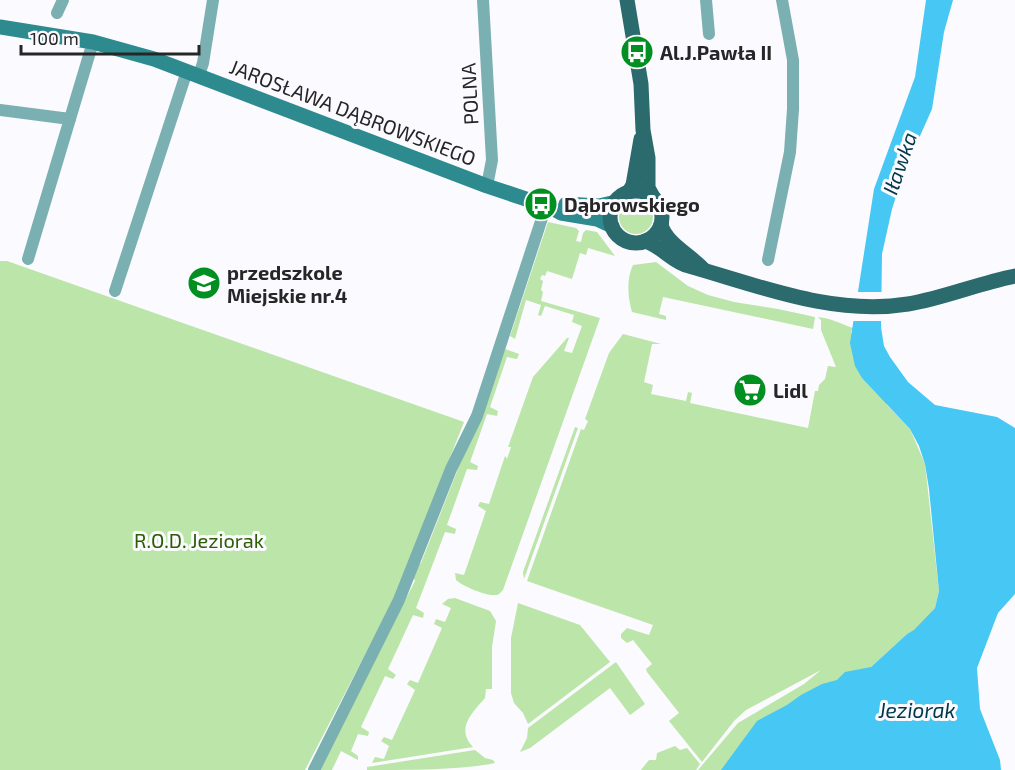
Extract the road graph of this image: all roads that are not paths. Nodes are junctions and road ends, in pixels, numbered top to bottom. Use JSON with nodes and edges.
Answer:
{"nodes":[{"id":1,"x":63,"y":0,"type":"edge"},
{"id":2,"x":213,"y":0,"type":"edge"},
{"id":3,"x":483,"y":0,"type":"edge"},
{"id":4,"x":627,"y":0,"type":"edge"},
{"id":5,"x":706,"y":0,"type":"edge"},
{"id":6,"x":782,"y":0,"type":"edge"},
{"id":7,"x":57,"y":13,"type":"dead end"},
{"id":8,"x":0,"y":27,"type":"edge"},
{"id":9,"x":709,"y":34,"type":"dead end"},
{"id":10,"x":93,"y":42,"type":"junction"},
{"id":11,"x":193,"y":73,"type":"junction"},
{"id":12,"x":0,"y":110,"type":"edge"},
{"id":13,"x":70,"y":119,"type":"junction"},
{"id":14,"x":643,"y":130,"type":"junction"},
{"id":15,"x":487,"y":186,"type":"junction"},
{"id":16,"x":629,"y":192,"type":"junction"},
{"id":17,"x":653,"y":197,"type":"junction"},
{"id":18,"x":616,"y":202,"type":"junction"},
{"id":19,"x":548,"y":206,"type":"junction"},
{"id":20,"x":661,"y":225,"type":"junction"},
{"id":21,"x":612,"y":226,"type":"junction"},
{"id":22,"x":645,"y":242,"type":"junction"},
{"id":23,"x":28,"y":259,"type":"dead end"},
{"id":24,"x":768,"y":260,"type":"dead end"},
{"id":25,"x":703,"y":269,"type":"junction"},
{"id":26,"x":1015,"y":276,"type":"edge"},
{"id":27,"x":115,"y":291,"type":"dead end"},
{"id":28,"x":314,"y":770,"type":"edge"}],
"edges":[{"from":1,"to":7,"type":"street"},
{"from":2,"to":11,"type":"street"},
{"from":3,"to":15,"type":"street","name":"POLNA"},
{"from":4,"to":14,"type":"main road"},
{"from":5,"to":9,"type":"street"},
{"from":6,"to":24,"type":"street"},
{"from":8,"to":10,"type":"street","name":"JAROSŁAWA DĄBROWSKIEGO"},
{"from":10,"to":11,"type":"street","name":"JAROSŁAWA DĄBROWSKIEGO"},
{"from":10,"to":13,"type":"street"},
{"from":11,"to":15,"type":"street","name":"JAROSŁAWA DĄBROWSKIEGO"},
{"from":11,"to":27,"type":"street"},
{"from":12,"to":13,"type":"street"},
{"from":13,"to":23,"type":"street"},
{"from":14,"to":16,"type":"main road"},
{"from":14,"to":17,"type":"main road"},
{"from":15,"to":19,"type":"street","name":"JAROSŁAWA DĄBROWSKIEGO"},
{"from":16,"to":17,"type":"main road"},
{"from":16,"to":18,"type":"main road"},
{"from":17,"to":20,"type":"main road"},
{"from":18,"to":19,"type":"street","name":"JAROSŁAWA DĄBROWSKIEGO"},
{"from":18,"to":21,"type":"main road"},
{"from":19,"to":21,"type":"street","name":"JAROSŁAWA DĄBROWSKIEGO"},
{"from":19,"to":28,"type":"street"},
{"from":20,"to":22,"type":"main road"},
{"from":20,"to":25,"type":"main road"},
{"from":21,"to":22,"type":"main road"},
{"from":22,"to":25,"type":"main road"},
{"from":25,"to":26,"type":"main road"}]}
